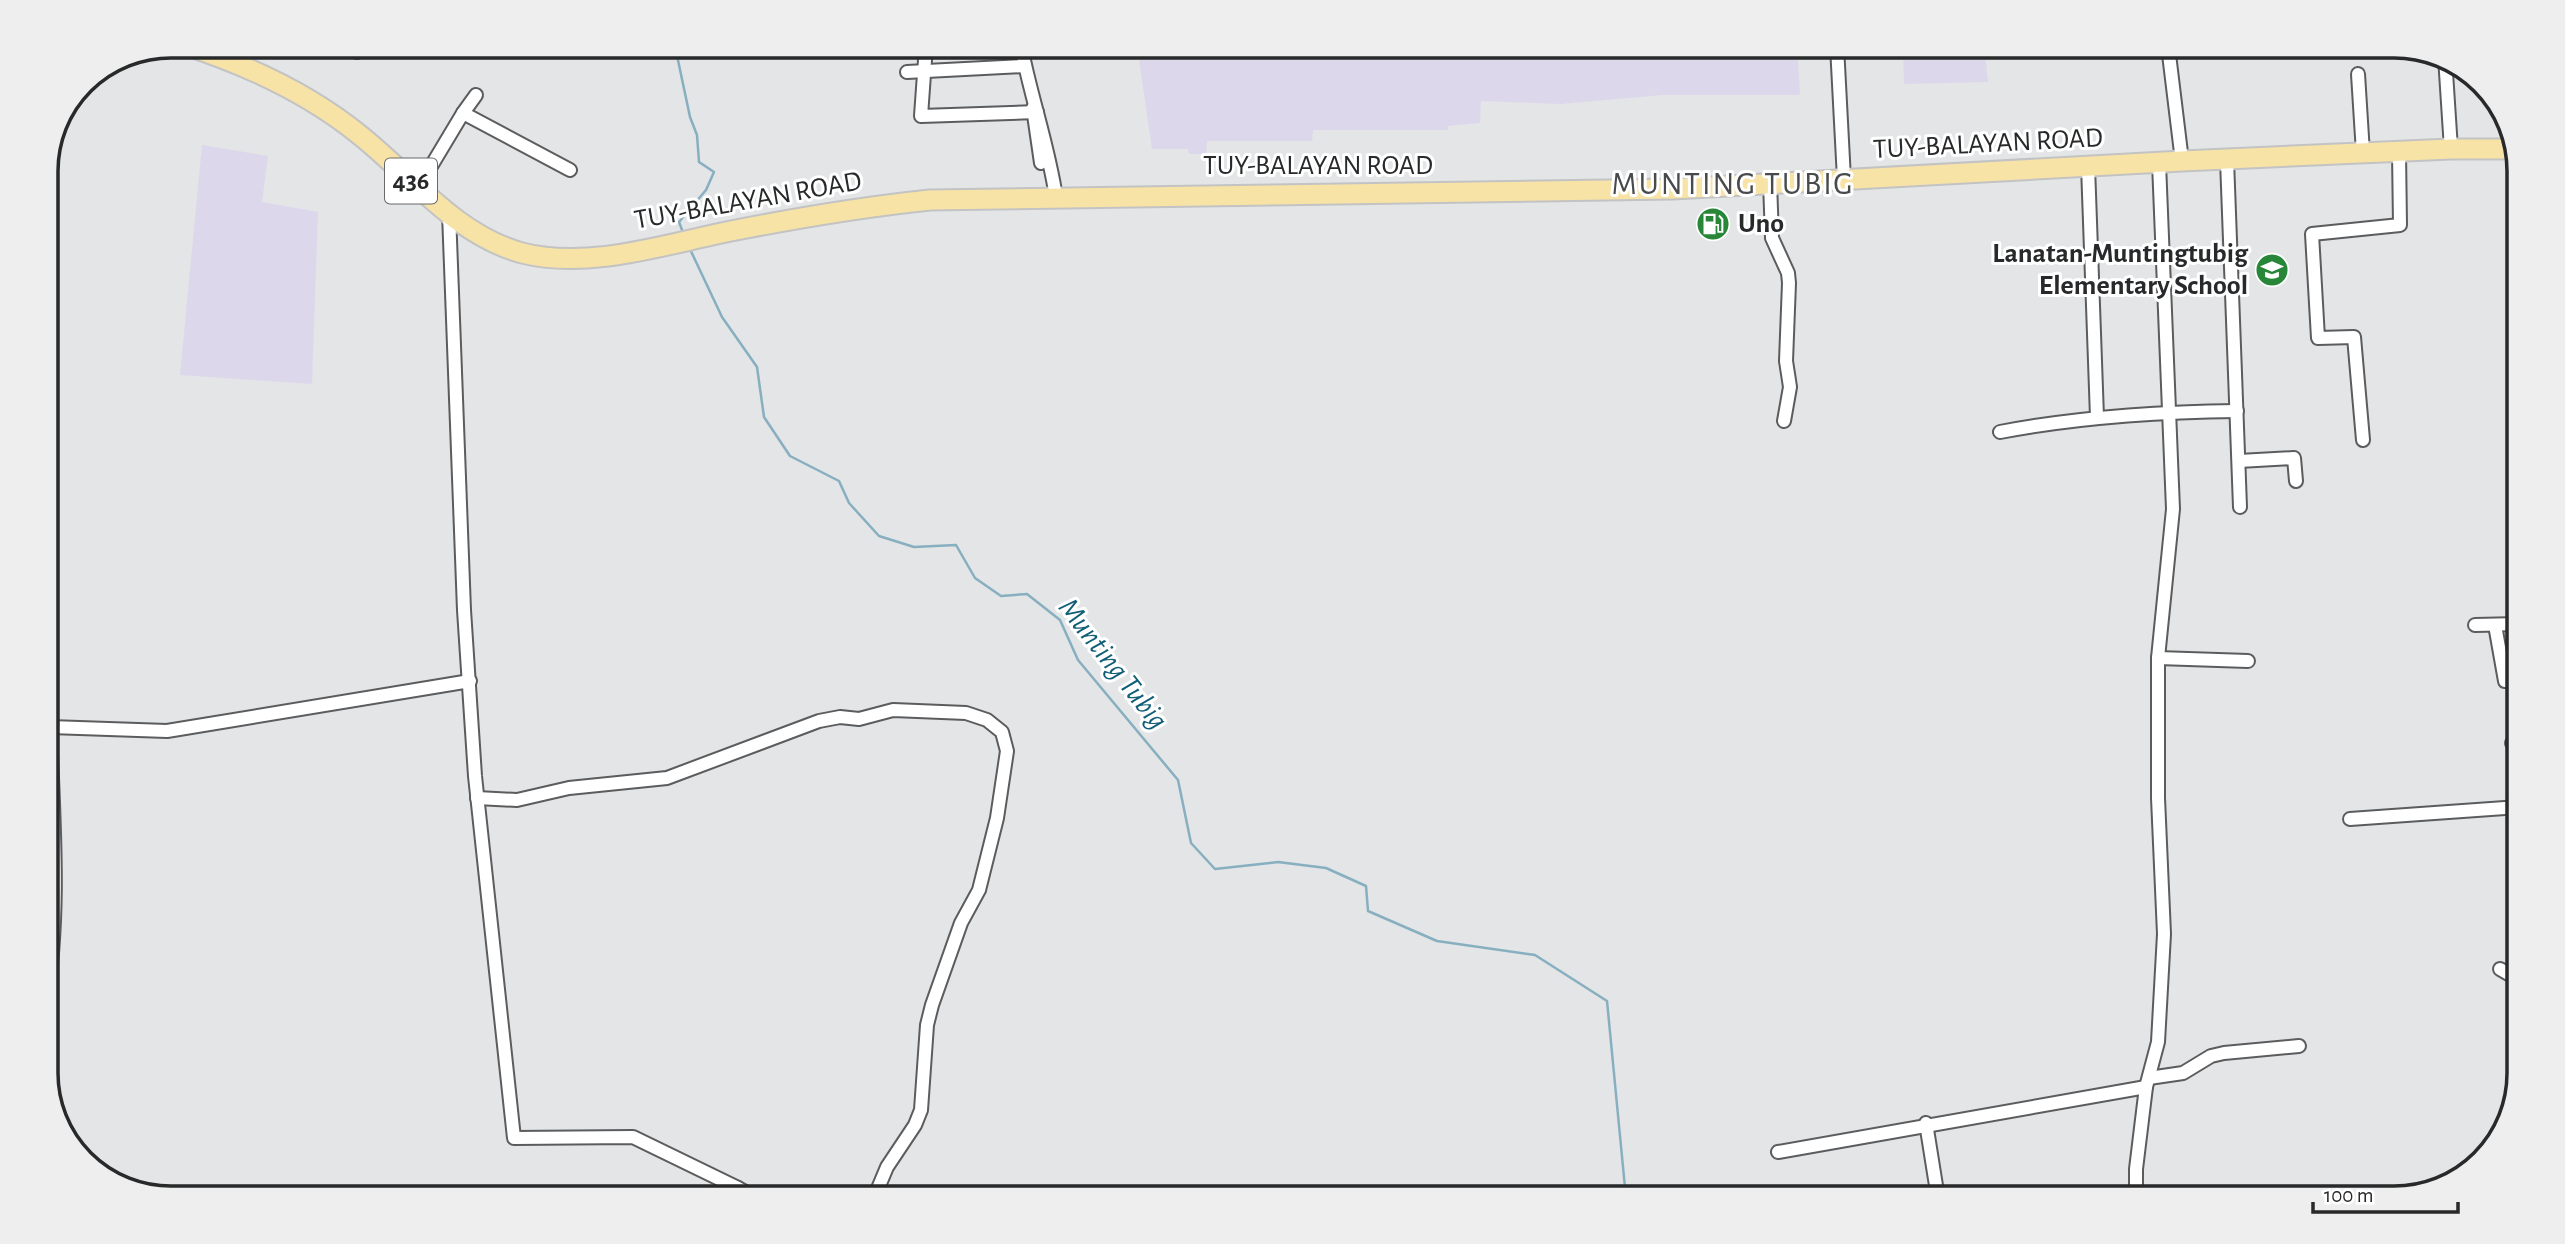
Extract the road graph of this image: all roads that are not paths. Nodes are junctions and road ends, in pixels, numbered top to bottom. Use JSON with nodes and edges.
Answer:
{"nodes":[{"id":1,"x":223,"y":58,"type":"edge"},
{"id":2,"x":925,"y":58,"type":"edge"},
{"id":3,"x":1023,"y":58,"type":"edge"},
{"id":4,"x":1837,"y":58,"type":"edge"},
{"id":5,"x":2169,"y":58,"type":"edge"},
{"id":6,"x":1025,"y":66,"type":"junction"},
{"id":7,"x":2446,"y":70,"type":"edge"},
{"id":8,"x":907,"y":72,"type":"dead end"},
{"id":9,"x":924,"y":72,"type":"junction"},
{"id":10,"x":2358,"y":74,"type":"dead end"},
{"id":11,"x":476,"y":95,"type":"dead end"},
{"id":12,"x":1034,"y":110,"type":"junction"},
{"id":13,"x":463,"y":113,"type":"junction"},
{"id":14,"x":2451,"y":149,"type":"junction"},
{"id":15,"x":2505,"y":149,"type":"edge"},
{"id":16,"x":2399,"y":152,"type":"junction"},
{"id":17,"x":2362,"y":153,"type":"junction"},
{"id":18,"x":2227,"y":160,"type":"junction"},
{"id":19,"x":2182,"y":161,"type":"junction"},
{"id":20,"x":2159,"y":163,"type":"junction"},
{"id":21,"x":2088,"y":166,"type":"junction"},
{"id":22,"x":570,"y":170,"type":"dead end"},
{"id":23,"x":1844,"y":179,"type":"junction"},
{"id":24,"x":1770,"y":182,"type":"junction"},
{"id":25,"x":418,"y":188,"type":"junction"},
{"id":26,"x":1053,"y":197,"type":"junction"},
{"id":27,"x":449,"y":213,"type":"junction"},
{"id":28,"x":2237,"y":411,"type":"junction"},
{"id":29,"x":2168,"y":412,"type":"junction"},
{"id":30,"x":2097,"y":417,"type":"junction"},
{"id":31,"x":1784,"y":421,"type":"dead end"},
{"id":32,"x":2000,"y":432,"type":"dead end"},
{"id":33,"x":2362,"y":440,"type":"dead end"},
{"id":34,"x":2239,"y":461,"type":"junction"},
{"id":35,"x":2296,"y":481,"type":"dead end"},
{"id":36,"x":2241,"y":507,"type":"dead end"},
{"id":37,"x":2507,"y":624,"type":"edge"},
{"id":38,"x":2475,"y":625,"type":"dead end"},
{"id":39,"x":2495,"y":625,"type":"junction"},
{"id":40,"x":2158,"y":658,"type":"junction"},
{"id":41,"x":2248,"y":661,"type":"dead end"},
{"id":42,"x":470,"y":681,"type":"junction"},
{"id":43,"x":2507,"y":681,"type":"edge"},
{"id":44,"x":58,"y":727,"type":"edge"},
{"id":45,"x":477,"y":798,"type":"junction"},
{"id":46,"x":2507,"y":808,"type":"edge"},
{"id":47,"x":2350,"y":819,"type":"dead end"},
{"id":48,"x":2500,"y":969,"type":"dead end"},
{"id":49,"x":2507,"y":973,"type":"edge"},
{"id":50,"x":2299,"y":1046,"type":"dead end"},
{"id":51,"x":2148,"y":1083,"type":"junction"},
{"id":52,"x":1926,"y":1124,"type":"junction"},
{"id":53,"x":1778,"y":1152,"type":"dead end"},
{"id":54,"x":722,"y":1186,"type":"edge"},
{"id":55,"x":879,"y":1186,"type":"edge"},
{"id":56,"x":1936,"y":1186,"type":"edge"},
{"id":57,"x":2136,"y":1186,"type":"edge"}],
"edges":[{"from":1,"to":25,"type":"main road","name":"TUY-BALAYAN ROAD","number":"436"},
{"from":2,"to":9,"type":"street"},
{"from":3,"to":6,"type":"street"},
{"from":4,"to":23,"type":"street"},
{"from":5,"to":19,"type":"street"},
{"from":6,"to":9,"type":"street"},
{"from":6,"to":12,"type":"street"},
{"from":7,"to":14,"type":"street"},
{"from":8,"to":9,"type":"street"},
{"from":9,"to":12,"type":"street"},
{"from":10,"to":17,"type":"street"},
{"from":11,"to":13,"type":"street"},
{"from":12,"to":26,"type":"street"},
{"from":13,"to":22,"type":"street"},
{"from":13,"to":25,"type":"street"},
{"from":14,"to":15,"type":"main road","name":"TUY-BALAYAN ROAD","number":"436"},
{"from":14,"to":16,"type":"main road","name":"TUY-BALAYAN ROAD","number":"436"},
{"from":16,"to":17,"type":"main road","name":"TUY-BALAYAN ROAD","number":"436"},
{"from":16,"to":33,"type":"street"},
{"from":17,"to":18,"type":"main road","name":"TUY-BALAYAN ROAD","number":"436"},
{"from":18,"to":19,"type":"main road","name":"TUY-BALAYAN ROAD","number":"436"},
{"from":18,"to":28,"type":"street"},
{"from":19,"to":20,"type":"main road","name":"TUY-BALAYAN ROAD","number":"436"},
{"from":20,"to":21,"type":"main road","name":"TUY-BALAYAN ROAD","number":"436"},
{"from":20,"to":29,"type":"street"},
{"from":21,"to":23,"type":"main road","name":"TUY-BALAYAN ROAD","number":"436"},
{"from":21,"to":30,"type":"street"},
{"from":23,"to":24,"type":"main road","name":"TUY-BALAYAN ROAD","number":"436"},
{"from":24,"to":26,"type":"main road","name":"TUY-BALAYAN ROAD","number":"436"},
{"from":24,"to":31,"type":"street"},
{"from":25,"to":27,"type":"main road","name":"TUY-BALAYAN ROAD","number":"436"},
{"from":26,"to":27,"type":"main road","name":"TUY-BALAYAN ROAD","number":"436"},
{"from":27,"to":42,"type":"street"},
{"from":28,"to":29,"type":"street"},
{"from":28,"to":34,"type":"street"},
{"from":29,"to":30,"type":"street"},
{"from":29,"to":40,"type":"street"},
{"from":30,"to":32,"type":"street"},
{"from":34,"to":35,"type":"street"},
{"from":34,"to":36,"type":"street"},
{"from":37,"to":39,"type":"street"},
{"from":38,"to":39,"type":"street"},
{"from":39,"to":43,"type":"street"},
{"from":40,"to":41,"type":"street"},
{"from":40,"to":51,"type":"street"},
{"from":42,"to":44,"type":"street"},
{"from":42,"to":45,"type":"street"},
{"from":45,"to":54,"type":"street"},
{"from":45,"to":55,"type":"street"},
{"from":46,"to":47,"type":"street"},
{"from":48,"to":49,"type":"street"},
{"from":50,"to":51,"type":"street"},
{"from":51,"to":52,"type":"street"},
{"from":51,"to":57,"type":"street"},
{"from":52,"to":53,"type":"street"},
{"from":52,"to":56,"type":"street"}]}
